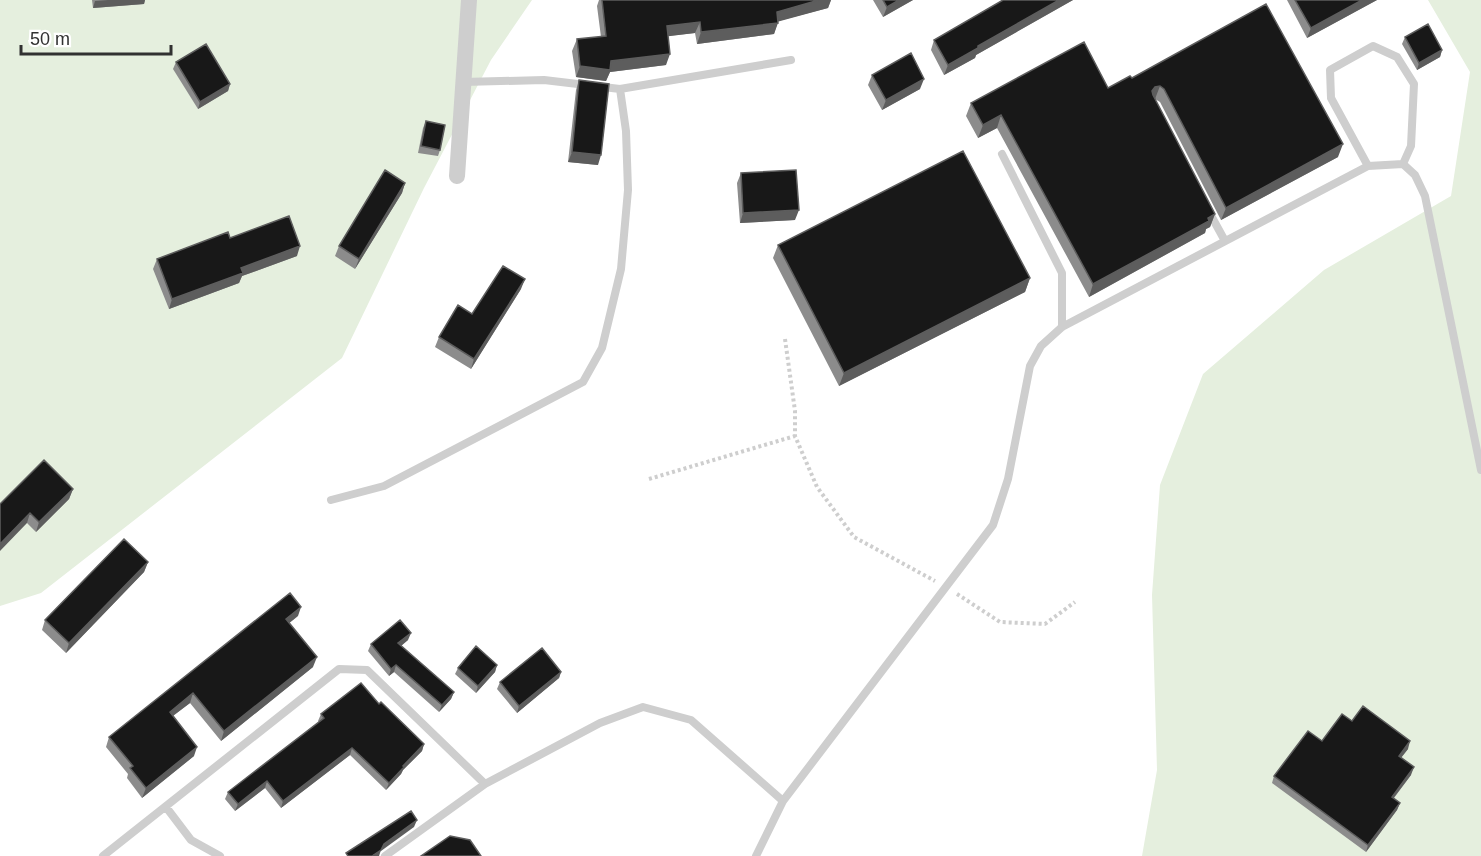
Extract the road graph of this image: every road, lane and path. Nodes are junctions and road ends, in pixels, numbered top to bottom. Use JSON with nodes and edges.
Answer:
{"nodes":[{"id":1,"x":469,"y":0,"type":"edge"},
{"id":2,"x":791,"y":60,"type":"dead end"},
{"id":3,"x":463,"y":82,"type":"junction"},
{"id":4,"x":620,"y":89,"type":"junction"},
{"id":5,"x":1002,"y":154,"type":"dead end"},
{"id":6,"x":1403,"y":164,"type":"junction"},
{"id":7,"x":1368,"y":166,"type":"junction"},
{"id":8,"x":457,"y":176,"type":"dead end"},
{"id":9,"x":1203,"y":199,"type":"edge"},
{"id":10,"x":1225,"y":241,"type":"junction"},
{"id":11,"x":1062,"y":327,"type":"junction"},
{"id":12,"x":785,"y":339,"type":"dead end"},
{"id":13,"x":795,"y":436,"type":"junction"},
{"id":14,"x":1481,"y":470,"type":"edge"},
{"id":15,"x":649,"y":479,"type":"dead end"},
{"id":16,"x":331,"y":500,"type":"dead end"},
{"id":17,"x":946,"y":586,"type":"junction"},
{"id":18,"x":1075,"y":602,"type":"dead end"},
{"id":19,"x":485,"y":784,"type":"junction"},
{"id":20,"x":783,"y":801,"type":"junction"},
{"id":21,"x":166,"y":807,"type":"junction"},
{"id":22,"x":103,"y":856,"type":"edge"},
{"id":23,"x":220,"y":856,"type":"edge"},
{"id":24,"x":385,"y":856,"type":"edge"},
{"id":25,"x":756,"y":856,"type":"edge"}],
"edges":[{"from":1,"to":3,"type":"street"},
{"from":2,"to":4,"type":"lane"},
{"from":3,"to":4,"type":"lane"},
{"from":3,"to":8,"type":"street"},
{"from":4,"to":16,"type":"lane"},
{"from":5,"to":11,"type":"lane"},
{"from":6,"to":7,"type":"lane"},
{"from":6,"to":7,"type":"lane"},
{"from":6,"to":14,"type":"lane"},
{"from":7,"to":10,"type":"lane"},
{"from":9,"to":10,"type":"lane"},
{"from":10,"to":11,"type":"lane"},
{"from":11,"to":17,"type":"lane"},
{"from":12,"to":13,"type":"path"},
{"from":13,"to":15,"type":"path"},
{"from":13,"to":17,"type":"path"},
{"from":17,"to":18,"type":"path"},
{"from":17,"to":20,"type":"lane"},
{"from":19,"to":20,"type":"lane"},
{"from":19,"to":21,"type":"lane"},
{"from":19,"to":24,"type":"lane"},
{"from":20,"to":25,"type":"lane"},
{"from":21,"to":22,"type":"lane"},
{"from":21,"to":23,"type":"lane"}]}
